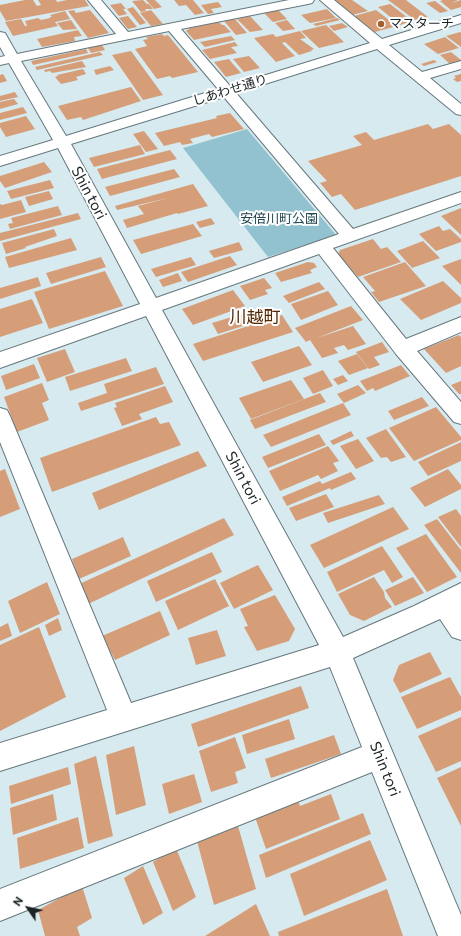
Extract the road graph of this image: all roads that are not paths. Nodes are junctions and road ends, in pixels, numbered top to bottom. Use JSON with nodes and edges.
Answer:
{"nodes":[{"id":1,"x":94,"y":0,"type":"edge"},
{"id":2,"x":308,"y":0,"type":"edge"},
{"id":3,"x":326,"y":0,"type":"edge"},
{"id":4,"x":458,"y":23,"type":"edge"},
{"id":5,"x":172,"y":27,"type":"junction"},
{"id":6,"x":0,"y":36,"type":"edge"},
{"id":7,"x":125,"y":36,"type":"junction"},
{"id":8,"x":380,"y":44,"type":"junction"},
{"id":9,"x":6,"y":59,"type":"edge"},
{"id":10,"x":461,"y":65,"type":"edge"},
{"id":11,"x":419,"y":77,"type":"junction"},
{"id":12,"x":226,"y":90,"type":"junction"},
{"id":13,"x":461,"y":112,"type":"edge"},
{"id":14,"x":62,"y":142,"type":"junction"},
{"id":15,"x":0,"y":161,"type":"edge"},
{"id":16,"x":461,"y":197,"type":"edge"},
{"id":17,"x":350,"y":236,"type":"junction"},
{"id":18,"x":322,"y":246,"type":"junction"},
{"id":19,"x":150,"y":308,"type":"junction"},
{"id":20,"x":461,"y":324,"type":"edge"},
{"id":21,"x":403,"y":349,"type":"junction"},
{"id":22,"x":0,"y":360,"type":"edge"},
{"id":23,"x":0,"y":416,"type":"edge"},
{"id":24,"x":461,"y":416,"type":"edge"},
{"id":25,"x":453,"y":599,"type":"edge"},
{"id":26,"x":461,"y":628,"type":"edge"},
{"id":27,"x":337,"y":652,"type":"junction"},
{"id":28,"x":124,"y":718,"type":"junction"},
{"id":29,"x":379,"y":755,"type":"junction"},
{"id":30,"x":0,"y":756,"type":"edge"},
{"id":31,"x":0,"y":905,"type":"edge"},
{"id":32,"x":454,"y":936,"type":"edge"}],
"edges":[{"from":1,"to":7,"type":"street"},
{"from":2,"to":5,"type":"street"},
{"from":3,"to":8,"type":"street"},
{"from":4,"to":8,"type":"street","name":"しあわせ通り"},
{"from":5,"to":7,"type":"street"},
{"from":5,"to":12,"type":"street"},
{"from":6,"to":9,"type":"street","name":"Shin tori"},
{"from":7,"to":9,"type":"street"},
{"from":8,"to":11,"type":"street"},
{"from":8,"to":12,"type":"street","name":"しあわせ通り"},
{"from":9,"to":14,"type":"street","name":"Shin tori"},
{"from":10,"to":11,"type":"street"},
{"from":11,"to":13,"type":"street"},
{"from":12,"to":14,"type":"street","name":"しあわせ通り"},
{"from":12,"to":17,"type":"street"},
{"from":14,"to":15,"type":"street","name":"しあわせ通り"},
{"from":14,"to":19,"type":"street","name":"Shin tori"},
{"from":16,"to":17,"type":"street"},
{"from":17,"to":18,"type":"street"},
{"from":18,"to":19,"type":"street"},
{"from":18,"to":21,"type":"street"},
{"from":19,"to":22,"type":"street"},
{"from":19,"to":27,"type":"street","name":"Shin tori"},
{"from":20,"to":21,"type":"street"},
{"from":21,"to":24,"type":"street"},
{"from":23,"to":28,"type":"street"},
{"from":25,"to":26,"type":"street"},
{"from":25,"to":27,"type":"street"},
{"from":27,"to":28,"type":"street"},
{"from":27,"to":29,"type":"street","name":"Shin tori"},
{"from":28,"to":30,"type":"street"},
{"from":29,"to":31,"type":"street"},
{"from":29,"to":32,"type":"street","name":"Shin tori"}]}
